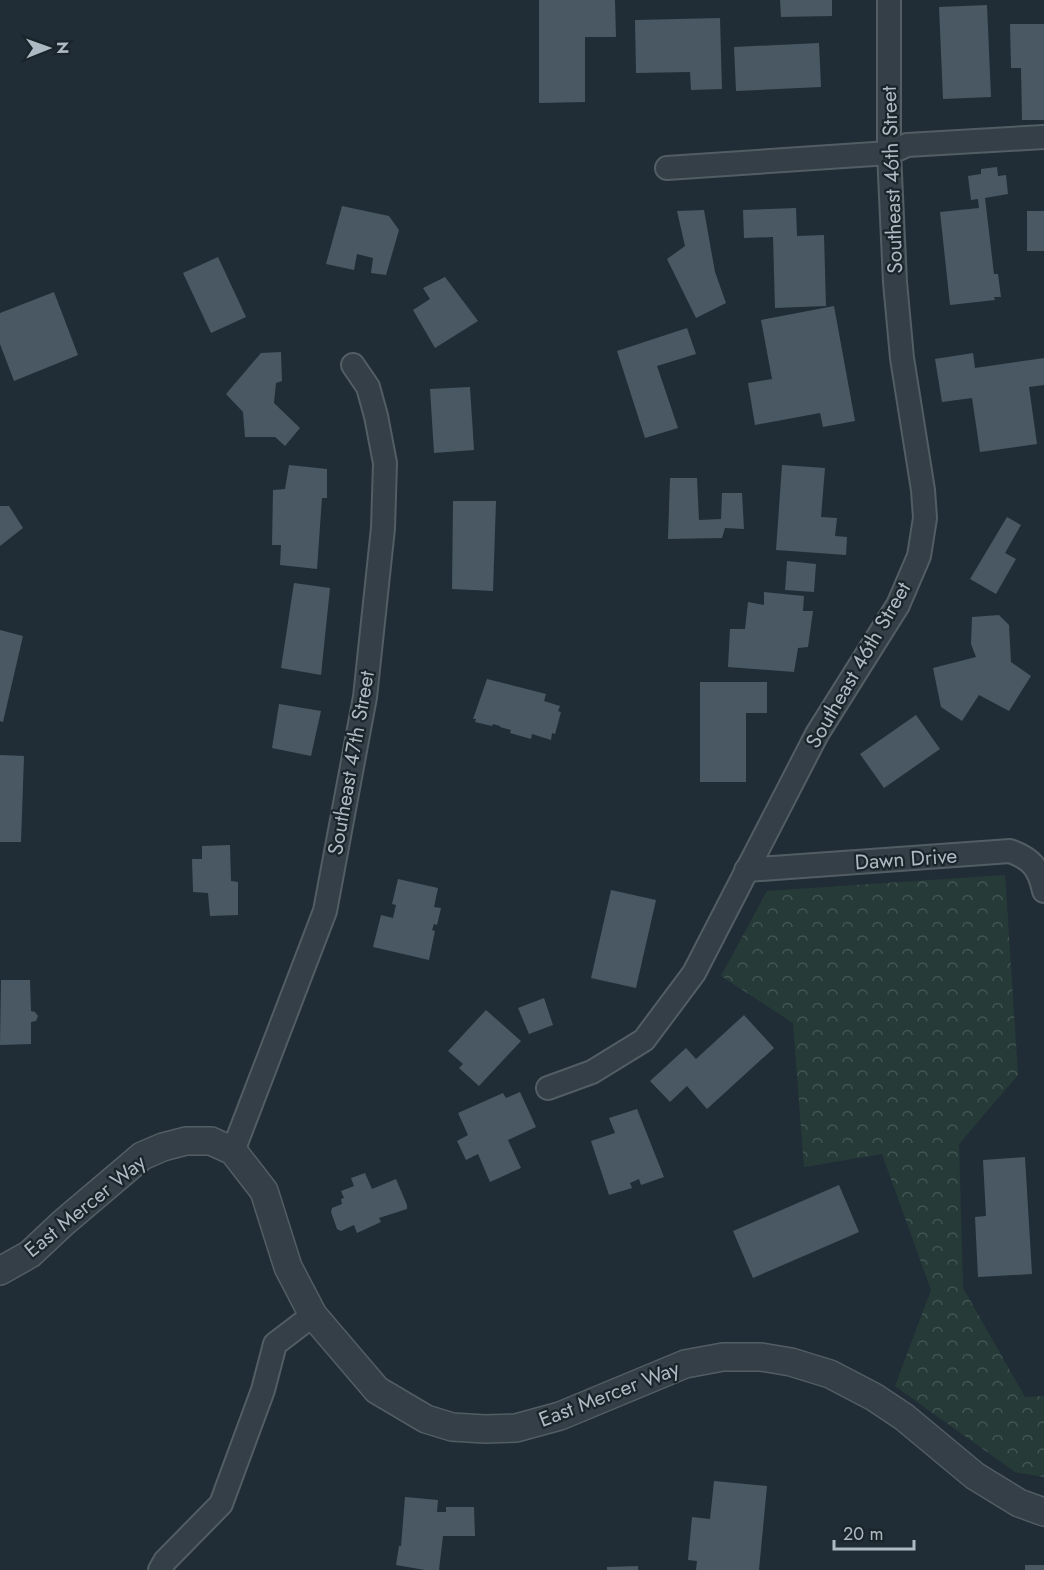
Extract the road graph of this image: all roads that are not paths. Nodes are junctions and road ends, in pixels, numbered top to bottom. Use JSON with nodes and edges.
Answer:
{"nodes":[{"id":1,"x":889,"y":0,"type":"edge"},
{"id":2,"x":1044,"y":137,"type":"edge"},
{"id":3,"x":889,"y":153,"type":"junction"},
{"id":4,"x":667,"y":168,"type":"dead end"},
{"id":5,"x":353,"y":365,"type":"dead end"},
{"id":6,"x":746,"y":870,"type":"junction"},
{"id":7,"x":1044,"y":891,"type":"edge"},
{"id":8,"x":548,"y":1088,"type":"dead end"},
{"id":9,"x":233,"y":1151,"type":"junction"},
{"id":10,"x":0,"y":1271,"type":"edge"},
{"id":11,"x":313,"y":1315,"type":"junction"},
{"id":12,"x":1044,"y":1512,"type":"edge"},
{"id":13,"x":160,"y":1570,"type":"edge"}],
"edges":[{"from":1,"to":3,"type":"street","name":"Southeast 46th Street"},
{"from":2,"to":3,"type":"street"},
{"from":3,"to":4,"type":"street"},
{"from":3,"to":6,"type":"street","name":"Southeast 46th Street"},
{"from":5,"to":9,"type":"street","name":"Southeast 47th Street"},
{"from":6,"to":7,"type":"street","name":"Dawn Drive"},
{"from":6,"to":8,"type":"street","name":"Southeast 46th Street"},
{"from":9,"to":10,"type":"street","name":"East Mercer Way"},
{"from":9,"to":11,"type":"street","name":"East Mercer Way"},
{"from":11,"to":12,"type":"street","name":"East Mercer Way"},
{"from":11,"to":13,"type":"street"}]}
